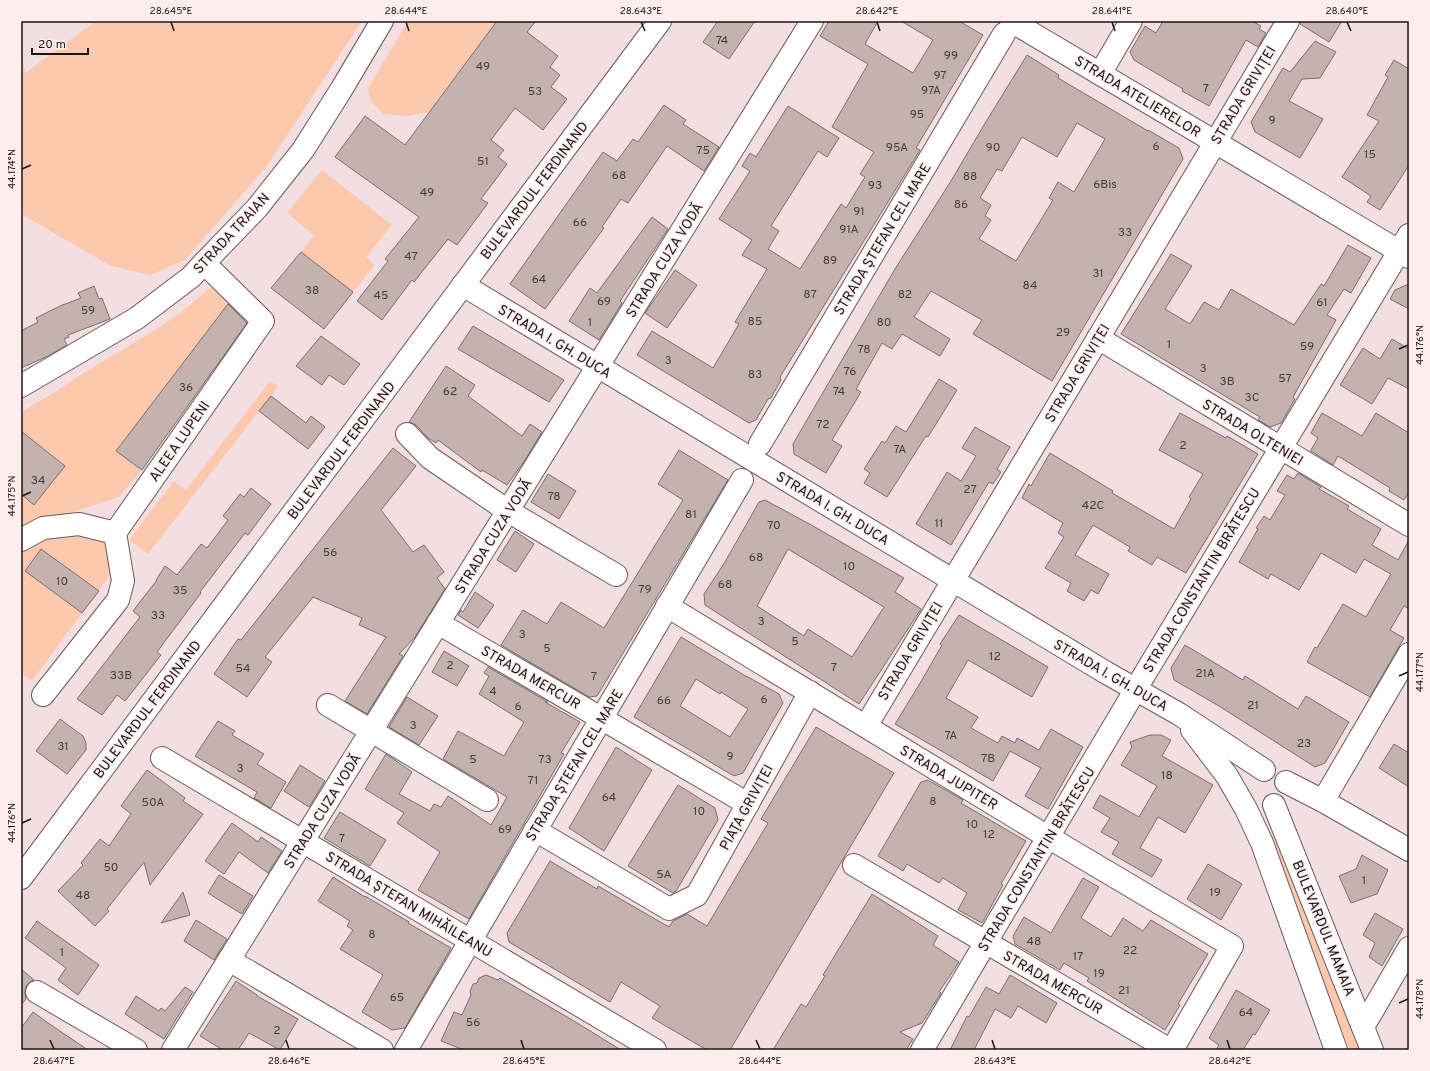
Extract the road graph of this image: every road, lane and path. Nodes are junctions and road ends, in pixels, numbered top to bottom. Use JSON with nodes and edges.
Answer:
{"nodes":[{"id":1,"x":382,"y":21,"type":"edge"},
{"id":2,"x":660,"y":21,"type":"edge"},
{"id":3,"x":812,"y":21,"type":"edge"},
{"id":4,"x":1130,"y":21,"type":"edge"},
{"id":5,"x":1288,"y":21,"type":"edge"},
{"id":6,"x":1010,"y":24,"type":"edge"},
{"id":7,"x":1100,"y":74,"type":"junction"},
{"id":8,"x":1215,"y":142,"type":"junction"},
{"id":9,"x":1406,"y":248,"type":"edge"},
{"id":10,"x":204,"y":263,"type":"junction"},
{"id":11,"x":463,"y":286,"type":"junction"},
{"id":12,"x":1098,"y":338,"type":"junction"},
{"id":13,"x":598,"y":367,"type":"junction"},
{"id":14,"x":21,"y":386,"type":"edge"},
{"id":15,"x":407,"y":434,"type":"dead end"},
{"id":16,"x":760,"y":444,"type":"dead end"},
{"id":17,"x":1281,"y":448,"type":"junction"},
{"id":18,"x":742,"y":480,"type":"dead end"},
{"id":19,"x":508,"y":511,"type":"junction"},
{"id":20,"x":1409,"y":525,"type":"edge"},
{"id":21,"x":115,"y":533,"type":"junction"},
{"id":22,"x":21,"y":540,"type":"edge"},
{"id":23,"x":616,"y":575,"type":"dead end"},
{"id":24,"x":953,"y":580,"type":"junction"},
{"id":25,"x":667,"y":606,"type":"junction"},
{"id":26,"x":438,"y":623,"type":"junction"},
{"id":27,"x":1409,"y":654,"type":"edge"},
{"id":28,"x":1136,"y":689,"type":"junction"},
{"id":29,"x":810,"y":692,"type":"junction"},
{"id":30,"x":43,"y":695,"type":"dead end"},
{"id":31,"x":328,"y":705,"type":"dead end"},
{"id":32,"x":1179,"y":714,"type":"junction"},
{"id":33,"x":601,"y":718,"type":"junction"},
{"id":34,"x":866,"y":726,"type":"junction"},
{"id":35,"x":1203,"y":730,"type":"junction"},
{"id":36,"x":371,"y":731,"type":"junction"},
{"id":37,"x":162,"y":758,"type":"dead end"},
{"id":38,"x":1269,"y":795,"type":"junction"},
{"id":39,"x":487,"y":800,"type":"dead end"},
{"id":40,"x":1323,"y":801,"type":"junction"},
{"id":41,"x":748,"y":804,"type":"junction"},
{"id":42,"x":536,"y":830,"type":"junction"},
{"id":43,"x":1048,"y":837,"type":"junction"},
{"id":44,"x":303,"y":841,"type":"junction"},
{"id":45,"x":1262,"y":843,"type":"junction"},
{"id":46,"x":1409,"y":850,"type":"edge"},
{"id":47,"x":854,"y":864,"type":"dead end"},
{"id":48,"x":21,"y":878,"type":"edge"},
{"id":49,"x":470,"y":940,"type":"junction"},
{"id":50,"x":986,"y":942,"type":"junction"},
{"id":51,"x":1409,"y":948,"type":"edge"},
{"id":52,"x":229,"y":960,"type":"junction"},
{"id":53,"x":37,"y":992,"type":"dead end"},
{"id":54,"x":1363,"y":1027,"type":"junction"},
{"id":55,"x":136,"y":1050,"type":"edge"},
{"id":56,"x":173,"y":1050,"type":"edge"},
{"id":57,"x":382,"y":1050,"type":"edge"},
{"id":58,"x":406,"y":1050,"type":"edge"},
{"id":59,"x":655,"y":1050,"type":"edge"},
{"id":60,"x":922,"y":1050,"type":"edge"},
{"id":61,"x":1171,"y":1050,"type":"edge"},
{"id":62,"x":1336,"y":1050,"type":"edge"},
{"id":63,"x":1372,"y":1050,"type":"edge"}],
"edges":[{"from":1,"to":10,"type":"street","name":"STRADA TRAIAN"},
{"from":2,"to":11,"type":"street","name":"BULEVARDUL FERDINAND"},
{"from":3,"to":13,"type":"street","name":"STRADA CUZA VODĂ"},
{"from":4,"to":7,"type":"street"},
{"from":5,"to":8,"type":"street","name":"STRADA GRIVIȚEI"},
{"from":6,"to":7,"type":"street","name":"STRADA ATELIERELOR"},
{"from":6,"to":16,"type":"street","name":"STRADA ȘTEFAN CEL MARE"},
{"from":7,"to":8,"type":"street","name":"STRADA ATELIERELOR"},
{"from":8,"to":9,"type":"street","name":"STRADA ATELIERELOR"},
{"from":8,"to":12,"type":"street","name":"STRADA GRIVIȚEI"},
{"from":9,"to":17,"type":"street","name":"STRADA CONSTANTIN BRĂTESCU"},
{"from":10,"to":14,"type":"street","name":"STRADA TRAIAN"},
{"from":10,"to":21,"type":"street","name":"ALEEA LUPENI"},
{"from":11,"to":13,"type":"street","name":"STRADA I. GH. DUCA"},
{"from":11,"to":48,"type":"street","name":"BULEVARDUL FERDINAND"},
{"from":12,"to":17,"type":"street","name":"STRADA OLTENIEI"},
{"from":12,"to":24,"type":"street","name":"STRADA GRIVIȚEI"},
{"from":13,"to":19,"type":"street","name":"STRADA CUZA VODĂ"},
{"from":13,"to":24,"type":"street","name":"STRADA I. GH. DUCA"},
{"from":15,"to":19,"type":"street"},
{"from":17,"to":20,"type":"street","name":"STRADA OLTENIEI"},
{"from":17,"to":28,"type":"street","name":"STRADA CONSTANTIN BRĂTESCU"},
{"from":18,"to":25,"type":"street","name":"STRADA ȘTEFAN CEL MARE"},
{"from":19,"to":23,"type":"street"},
{"from":19,"to":26,"type":"street","name":"STRADA CUZA VODĂ"},
{"from":21,"to":22,"type":"street"},
{"from":21,"to":30,"type":"street"},
{"from":24,"to":28,"type":"street","name":"STRADA I. GH. DUCA"},
{"from":24,"to":34,"type":"street","name":"STRADA GRIVIȚEI"},
{"from":25,"to":29,"type":"street","name":"STRADA JUPITER"},
{"from":25,"to":33,"type":"street","name":"STRADA ȘTEFAN CEL MARE"},
{"from":26,"to":33,"type":"street","name":"STRADA MERCUR"},
{"from":26,"to":36,"type":"street","name":"STRADA CUZA VODĂ"},
{"from":27,"to":40,"type":"street"},
{"from":28,"to":32,"type":"street","name":"STRADA I. GH. DUCA"},
{"from":28,"to":43,"type":"street","name":"STRADA CONSTANTIN BRĂTESCU"},
{"from":29,"to":34,"type":"street","name":"STRADA JUPITER"},
{"from":29,"to":41,"type":"street","name":"PIAȚA GRIVIȚEI"},
{"from":31,"to":36,"type":"street"},
{"from":32,"to":35,"type":"street","name":"STRADA I. GH. DUCA"},
{"from":32,"to":45,"type":"street","name":"BULEVARDUL MAMAIA"},
{"from":33,"to":41,"type":"street","name":"STRADA MERCUR"},
{"from":33,"to":42,"type":"street","name":"STRADA ȘTEFAN CEL MARE"},
{"from":34,"to":43,"type":"street","name":"STRADA JUPITER"},
{"from":35,"to":38,"type":"street","name":"STRADA I. GH. DUCA"},
{"from":35,"to":38,"type":"street","name":"STRADA I. GH. DUCA"},
{"from":36,"to":39,"type":"street"},
{"from":36,"to":44,"type":"street","name":"STRADA CUZA VODĂ"},
{"from":37,"to":44,"type":"street","name":"STRADA ȘTEFAN MIHĂILEANU"},
{"from":38,"to":40,"type":"street"},
{"from":38,"to":45,"type":"street","name":"BULEVARDUL MAMAIA"},
{"from":38,"to":54,"type":"street","name":"BULEVARDUL MAMAIA"},
{"from":40,"to":46,"type":"street"},
{"from":41,"to":42,"type":"street","name":"PIAȚA GRIVIȚEI"},
{"from":42,"to":49,"type":"street","name":"STRADA ȘTEFAN CEL MARE"},
{"from":43,"to":50,"type":"street","name":"STRADA CONSTANTIN BRĂTESCU"},
{"from":43,"to":61,"type":"street","name":"STRADA JUPITER"},
{"from":44,"to":49,"type":"street","name":"STRADA ȘTEFAN MIHĂILEANU"},
{"from":44,"to":52,"type":"street","name":"STRADA CUZA VODĂ"},
{"from":45,"to":62,"type":"street","name":"BULEVARDUL MAMAIA"},
{"from":47,"to":50,"type":"street","name":"STRADA MERCUR"},
{"from":49,"to":58,"type":"street","name":"STRADA ȘTEFAN CEL MARE"},
{"from":49,"to":59,"type":"street","name":"STRADA ȘTEFAN MIHĂILEANU"},
{"from":50,"to":60,"type":"street","name":"STRADA CONSTANTIN BRĂTESCU"},
{"from":50,"to":61,"type":"street","name":"STRADA MERCUR"},
{"from":51,"to":54,"type":"street"},
{"from":52,"to":56,"type":"street","name":"STRADA CUZA VODĂ"},
{"from":52,"to":57,"type":"street"},
{"from":53,"to":55,"type":"street"},
{"from":54,"to":63,"type":"street","name":"BULEVARDUL MAMAIA"}]}
